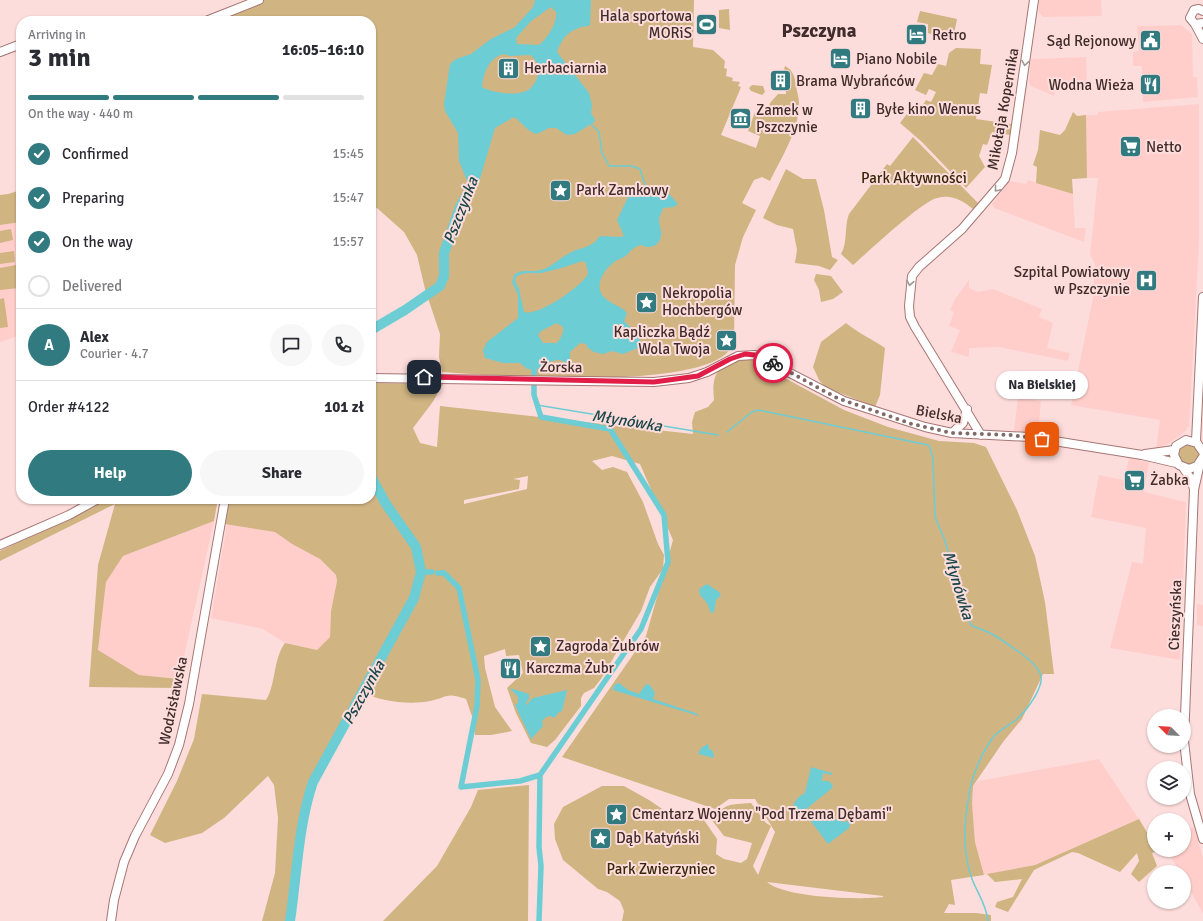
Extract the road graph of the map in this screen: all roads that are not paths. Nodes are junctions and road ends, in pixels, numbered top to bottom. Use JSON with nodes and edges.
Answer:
{"nodes":[{"id":1,"x":260,"y":0,"type":"edge"},
{"id":2,"x":1034,"y":0,"type":"edge"},
{"id":3,"x":1200,"y":0,"type":"edge"},
{"id":4,"x":1200,"y":10,"type":"edge"},
{"id":5,"x":219,"y":16,"type":"edge"},
{"id":6,"x":1199,"y":24,"type":"edge"},
{"id":7,"x":1203,"y":36,"type":"edge"},
{"id":8,"x":1203,"y":40,"type":"edge"},
{"id":9,"x":1203,"y":44,"type":"edge"},
{"id":10,"x":16,"y":46,"type":"edge"},
{"id":11,"x":0,"y":52,"type":"edge"},
{"id":12,"x":1203,"y":297,"type":"edge"},
{"id":13,"x":745,"y":354,"type":"joint"},
{"id":14,"x":376,"y":378,"type":"edge"},
{"id":15,"x":967,"y":409,"type":"junction"},
{"id":16,"x":1196,"y":427,"type":"junction"},
{"id":17,"x":952,"y":433,"type":"junction"},
{"id":18,"x":981,"y":435,"type":"junction"},
{"id":19,"x":1186,"y":440,"type":"junction"},
{"id":20,"x":1199,"y":441,"type":"edge"},
{"id":21,"x":1174,"y":450,"type":"junction"},
{"id":22,"x":1203,"y":452,"type":"edge"},
{"id":23,"x":1142,"y":455,"type":"junction"},
{"id":24,"x":1202,"y":460,"type":"edge"},
{"id":25,"x":1176,"y":463,"type":"junction"},
{"id":26,"x":1184,"y":469,"type":"junction"},
{"id":27,"x":1194,"y":490,"type":"junction"},
{"id":28,"x":89,"y":504,"type":"edge"},
{"id":29,"x":224,"y":504,"type":"edge"},
{"id":30,"x":0,"y":545,"type":"edge"},
{"id":31,"x":1185,"y":709,"type":"edge"},
{"id":32,"x":1185,"y":753,"type":"edge"},
{"id":33,"x":1203,"y":839,"type":"edge"},
{"id":34,"x":111,"y":921,"type":"edge"}],
"edges":[{"from":1,"to":5,"type":"main road"},
{"from":2,"to":15,"type":"main road","name":"Mikołaja Kopernika","one_way":true},
{"from":3,"to":4,"type":"main road"},
{"from":4,"to":6,"type":"main road"},
{"from":6,"to":8,"type":"main road"},
{"from":7,"to":8,"type":"main road"},
{"from":8,"to":9,"type":"main road"},
{"from":10,"to":11,"type":"main road"},
{"from":12,"to":16,"type":"main road"},
{"from":13,"to":14,"type":"main road","name":"Żorska"},
{"from":13,"to":17,"type":"main road","name":"Bielska"},
{"from":15,"to":17,"type":"main road"},
{"from":15,"to":18,"type":"main road","name":"Mikołaja Kopernika"},
{"from":16,"to":19,"type":"main road"},
{"from":16,"to":20,"type":"main road"},
{"from":17,"to":18,"type":"main road","name":"Bielska"},
{"from":18,"to":23,"type":"main road","name":"Bielska"},
{"from":19,"to":20,"type":"main road"},
{"from":19,"to":21,"type":"main road"},
{"from":20,"to":22,"type":"main road"},
{"from":21,"to":23,"type":"main road","name":"Bielska"},
{"from":21,"to":25,"type":"main road"},
{"from":23,"to":25,"type":"main road","name":"Bielska"},
{"from":24,"to":26,"type":"main road"},
{"from":24,"to":27,"type":"main road","name":"Cieszyńska"},
{"from":25,"to":26,"type":"main road"},
{"from":26,"to":27,"type":"main road","name":"Cieszyńska"},
{"from":27,"to":31,"type":"main road","name":"Cieszyńska"},
{"from":28,"to":30,"type":"main road"},
{"from":29,"to":34,"type":"main road","name":"Wodzisławska"},
{"from":32,"to":33,"type":"main road","name":"Cieszyńska"}]}
